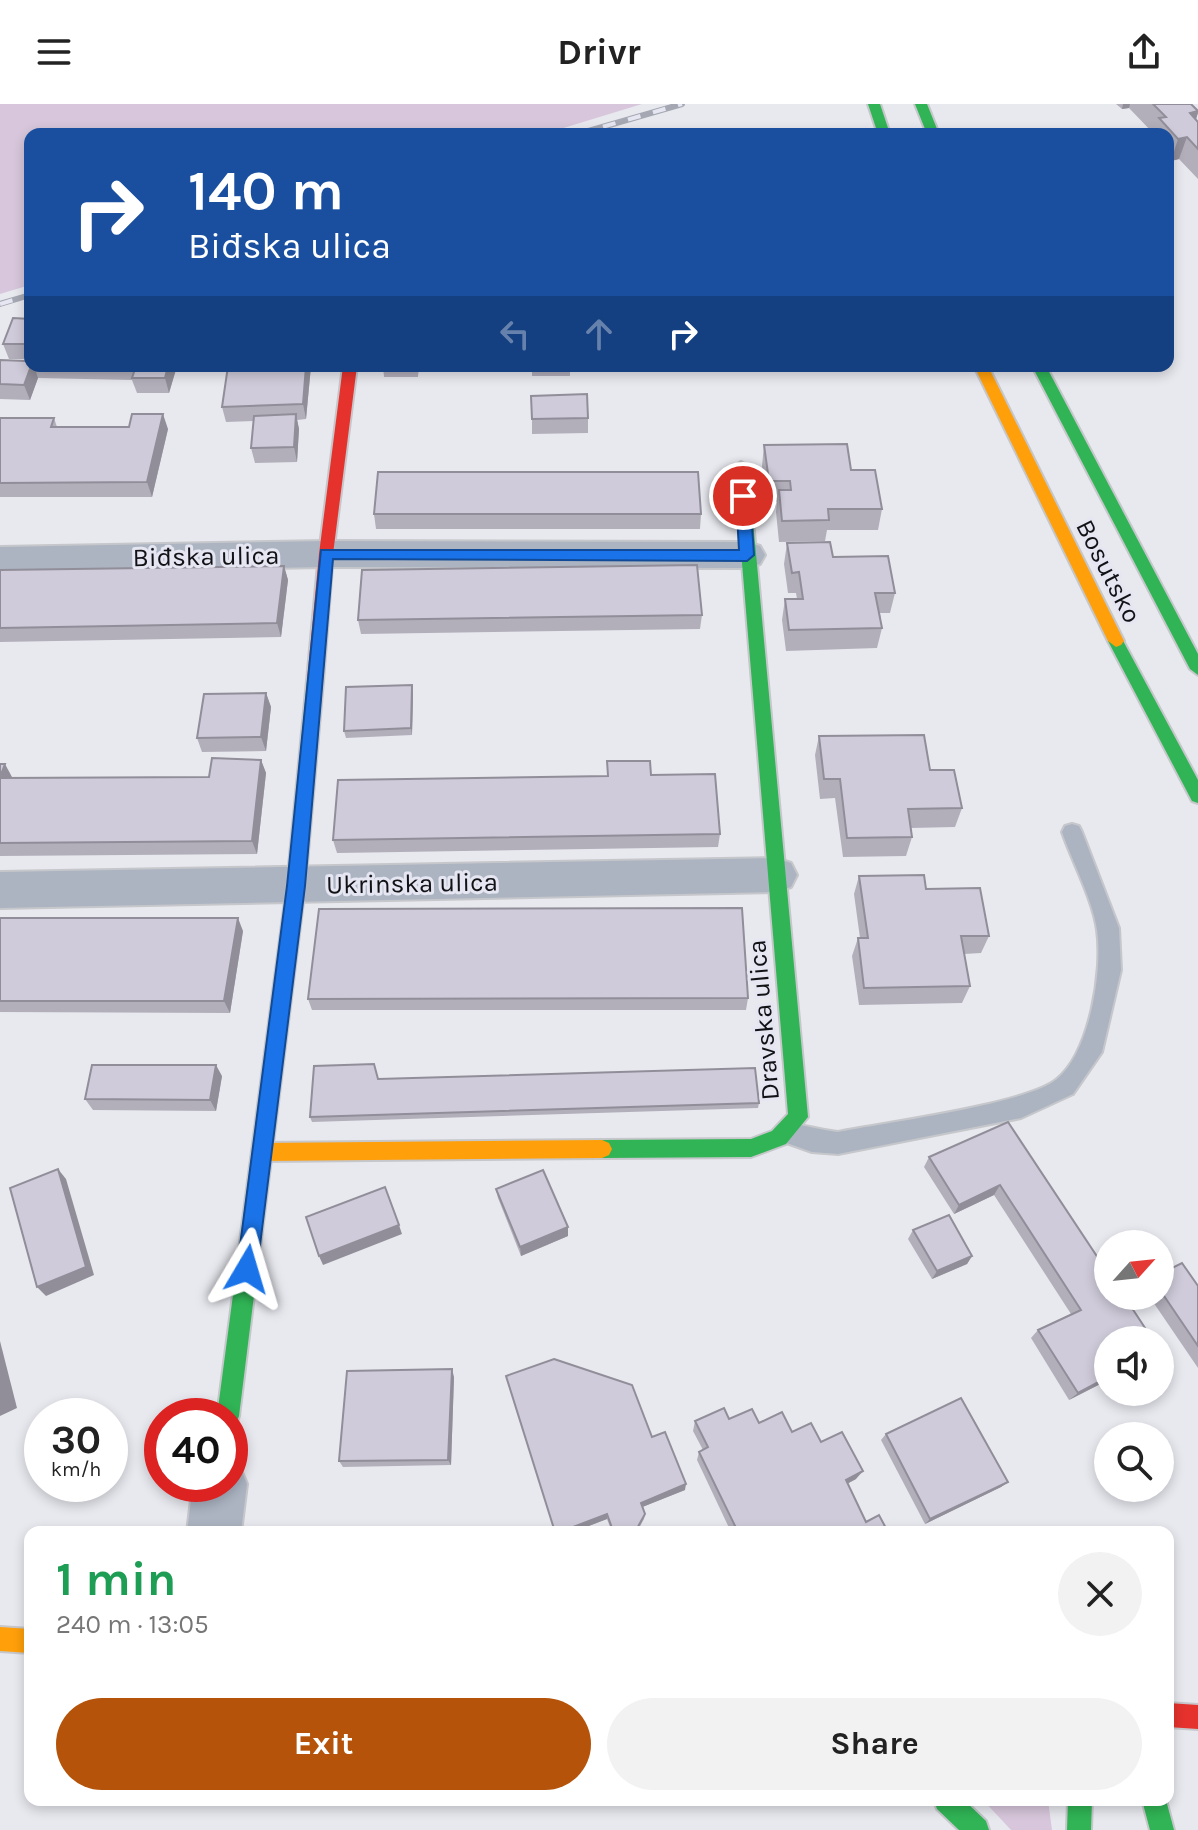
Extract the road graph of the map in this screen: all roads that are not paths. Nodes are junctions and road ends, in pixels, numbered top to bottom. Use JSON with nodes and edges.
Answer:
{"nodes":[{"id":1,"x":874,"y":104,"type":"edge"},
{"id":2,"x":921,"y":104,"type":"edge"},
{"id":3,"x":882,"y":128,"type":"edge"},
{"id":4,"x":931,"y":128,"type":"edge"},
{"id":5,"x":349,"y":372,"type":"edge"},
{"id":6,"x":984,"y":372,"type":"edge"},
{"id":7,"x":1042,"y":372,"type":"edge"},
{"id":8,"x":741,"y":467,"type":"dead end"},
{"id":9,"x":326,"y":554,"type":"junction"},
{"id":10,"x":747,"y":555,"type":"junction"},
{"id":11,"x":0,"y":560,"type":"edge"},
{"id":12,"x":1198,"y":669,"type":"edge"},
{"id":13,"x":1198,"y":796,"type":"edge"},
{"id":14,"x":1072,"y":832,"type":"dead end"},
{"id":15,"x":776,"y":875,"type":"junction"},
{"id":16,"x":296,"y":886,"type":"junction"},
{"id":17,"x":0,"y":890,"type":"edge"},
{"id":18,"x":789,"y":1133,"type":"junction"},
{"id":19,"x":262,"y":1152,"type":"junction"},
{"id":20,"x":230,"y":1398,"type":"edge"},
{"id":21,"x":218,"y":1502,"type":"edge"},
{"id":22,"x":215,"y":1526,"type":"edge"},
{"id":23,"x":0,"y":1639,"type":"edge"},
{"id":24,"x":24,"y":1641,"type":"edge"},
{"id":25,"x":1174,"y":1715,"type":"edge"},
{"id":26,"x":1198,"y":1717,"type":"edge"},
{"id":27,"x":952,"y":1806,"type":"edge"},
{"id":28,"x":1080,"y":1806,"type":"edge"},
{"id":29,"x":1156,"y":1806,"type":"edge"},
{"id":30,"x":977,"y":1830,"type":"edge"},
{"id":31,"x":1079,"y":1830,"type":"edge"},
{"id":32,"x":1162,"y":1830,"type":"edge"}],
"edges":[{"from":1,"to":3,"type":"main road"},
{"from":2,"to":4,"type":"main road"},
{"from":5,"to":9,"type":"main road"},
{"from":6,"to":13,"type":"main road","name":"Bosutsko"},
{"from":7,"to":12,"type":"main road","name":"Bosutsko"},
{"from":8,"to":10,"type":"main road","name":"Dravska ulica"},
{"from":9,"to":10,"type":"street","name":"Biđska ulica"},
{"from":9,"to":11,"type":"street","name":"Biđska ulica"},
{"from":9,"to":16,"type":"main road"},
{"from":10,"to":15,"type":"main road","name":"Dravska ulica"},
{"from":14,"to":18,"type":"lane"},
{"from":15,"to":16,"type":"street","name":"Ukrinska ulica"},
{"from":15,"to":18,"type":"main road","name":"Dravska ulica"},
{"from":16,"to":17,"type":"street","name":"Ukrinska ulica"},
{"from":16,"to":19,"type":"main road"},
{"from":18,"to":19,"type":"main road","name":"Dravska ulica"},
{"from":19,"to":20,"type":"main road"},
{"from":21,"to":22,"type":"street"},
{"from":23,"to":24,"type":"main road"},
{"from":25,"to":26,"type":"main road"},
{"from":27,"to":30,"type":"main road"},
{"from":28,"to":31,"type":"main road"},
{"from":29,"to":32,"type":"main road"}]}
